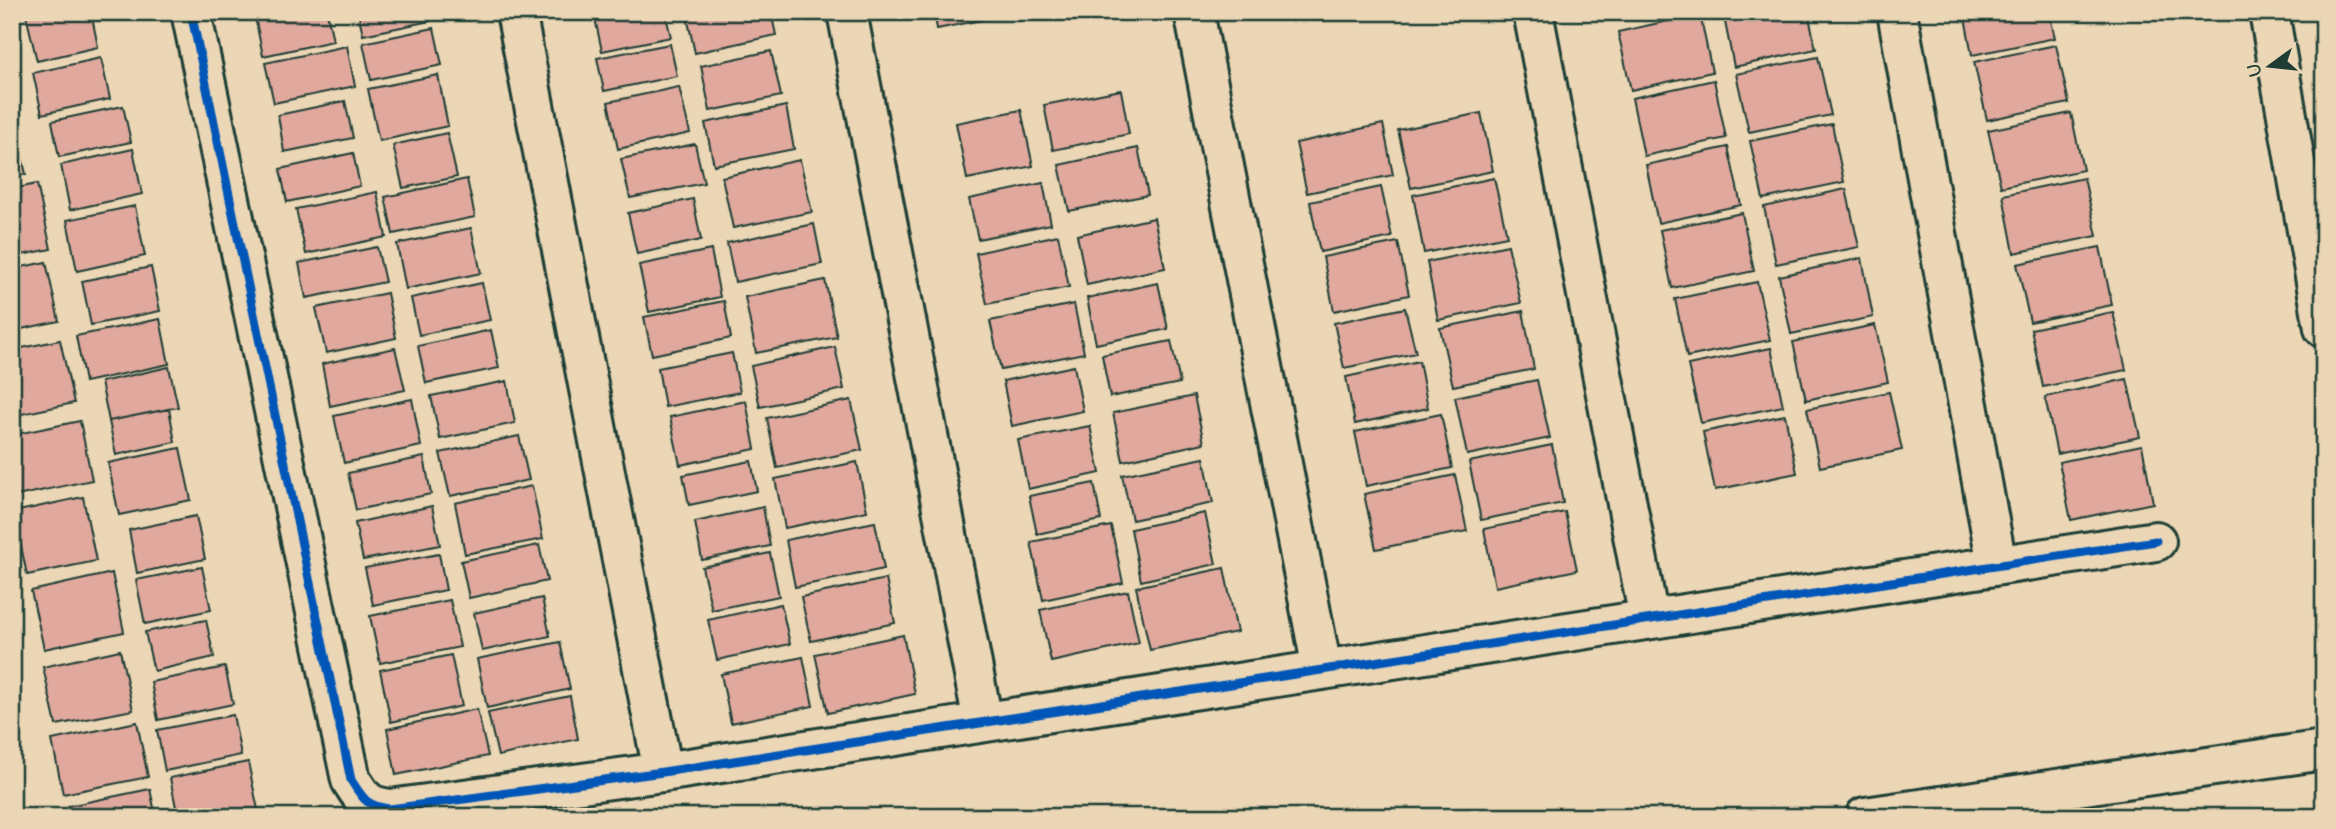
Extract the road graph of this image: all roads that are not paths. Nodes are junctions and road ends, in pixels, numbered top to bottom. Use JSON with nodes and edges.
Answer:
{"nodes":[{"id":1,"x":191,"y":12,"type":"edge"},
{"id":2,"x":516,"y":12,"type":"edge"},
{"id":3,"x":847,"y":12,"type":"edge"},
{"id":4,"x":1533,"y":12,"type":"edge"},
{"id":5,"x":1897,"y":12,"type":"edge"},
{"id":6,"x":2269,"y":12,"type":"edge"},
{"id":7,"x":1203,"y":14,"type":"edge"},
{"id":8,"x":2324,"y":328,"type":"edge"},
{"id":9,"x":2156,"y":541,"type":"dead end"},
{"id":10,"x":1997,"y":565,"type":"junction"},
{"id":11,"x":1649,"y":619,"type":"junction"},
{"id":12,"x":1322,"y":669,"type":"junction"},
{"id":13,"x":983,"y":722,"type":"junction"},
{"id":14,"x":2324,"y":750,"type":"edge"},
{"id":15,"x":663,"y":772,"type":"junction"},
{"id":16,"x":1865,"y":817,"type":"edge"}],
"edges":[{"from":1,"to":15,"type":"street"},
{"from":2,"to":15,"type":"street"},
{"from":3,"to":13,"type":"street"},
{"from":4,"to":11,"type":"street"},
{"from":5,"to":10,"type":"street"},
{"from":6,"to":8,"type":"street"},
{"from":7,"to":12,"type":"street"},
{"from":9,"to":10,"type":"street"},
{"from":10,"to":11,"type":"street"},
{"from":11,"to":12,"type":"street"},
{"from":12,"to":13,"type":"street"},
{"from":13,"to":15,"type":"street"},
{"from":14,"to":16,"type":"street"}]}
